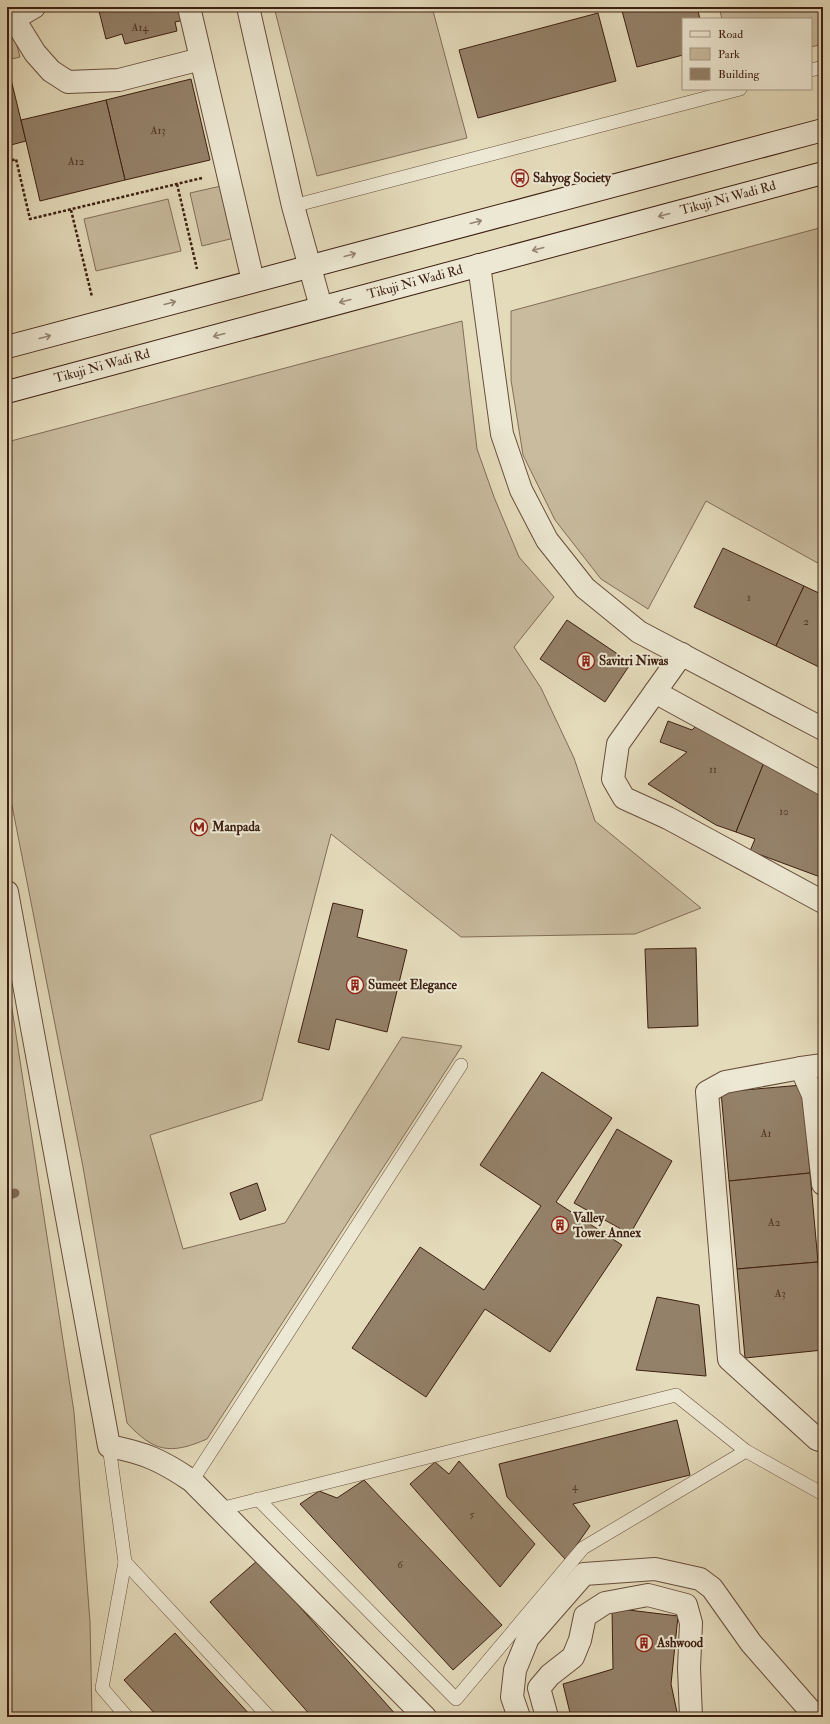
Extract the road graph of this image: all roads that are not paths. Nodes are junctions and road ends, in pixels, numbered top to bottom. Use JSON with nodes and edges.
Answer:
{"nodes":[{"id":1,"x":34,"y":7,"type":"edge"},
{"id":2,"x":189,"y":7,"type":"edge"},
{"id":3,"x":248,"y":7,"type":"edge"},
{"id":4,"x":11,"y":21,"type":"edge"},
{"id":5,"x":201,"y":59,"type":"junction"},
{"id":6,"x":823,"y":67,"type":"edge"},
{"id":7,"x":812,"y":70,"type":"edge"},
{"id":8,"x":736,"y":90,"type":"edge"},
{"id":9,"x":823,"y":130,"type":"edge"},
{"id":10,"x":823,"y":173,"type":"edge"},
{"id":11,"x":293,"y":206,"type":"junction"},
{"id":12,"x":479,"y":265,"type":"junction"},
{"id":13,"x":310,"y":266,"type":"junction"},
{"id":14,"x":253,"y":281,"type":"junction"},
{"id":15,"x":321,"y":307,"type":"junction"},
{"id":16,"x":7,"y":347,"type":"edge"},
{"id":17,"x":7,"y":392,"type":"edge"},
{"id":18,"x":682,"y":654,"type":"junction"},
{"id":19,"x":655,"y":692,"type":"junction"},
{"id":20,"x":823,"y":729,"type":"edge"},
{"id":21,"x":823,"y":784,"type":"edge"},
{"id":22,"x":7,"y":892,"type":"edge"},
{"id":23,"x":823,"y":902,"type":"edge"},
{"id":24,"x":461,"y":1065,"type":"dead end"},
{"id":25,"x":823,"y":1065,"type":"edge"},
{"id":26,"x":801,"y":1068,"type":"junction"},
{"id":27,"x":823,"y":1184,"type":"edge"},
{"id":28,"x":823,"y":1441,"type":"edge"},
{"id":29,"x":109,"y":1446,"type":"junction"},
{"id":30,"x":746,"y":1451,"type":"junction"},
{"id":31,"x":192,"y":1481,"type":"junction"},
{"id":32,"x":823,"y":1494,"type":"edge"},
{"id":33,"x":258,"y":1499,"type":"junction"},
{"id":34,"x":220,"y":1509,"type":"junction"},
{"id":35,"x":124,"y":1562,"type":"junction"},
{"id":36,"x":127,"y":1717,"type":"edge"},
{"id":37,"x":269,"y":1717,"type":"edge"},
{"id":38,"x":425,"y":1717,"type":"edge"},
{"id":39,"x":519,"y":1717,"type":"edge"},
{"id":40,"x":547,"y":1717,"type":"edge"},
{"id":41,"x":691,"y":1717,"type":"edge"},
{"id":42,"x":816,"y":1717,"type":"edge"}],
"edges":[{"from":1,"to":4,"type":"street"},
{"from":2,"to":5,"type":"street"},
{"from":3,"to":11,"type":"street"},
{"from":4,"to":5,"type":"street"},
{"from":5,"to":14,"type":"street"},
{"from":6,"to":7,"type":"lane"},
{"from":8,"to":11,"type":"lane"},
{"from":13,"to":9,"type":"street","one_way":true},
{"from":10,"to":12,"type":"street","name":"Tikuji Ni Wadi Rd","one_way":true},
{"from":11,"to":13,"type":"street"},
{"from":12,"to":15,"type":"street","name":"Tikuji Ni Wadi Rd","one_way":true},
{"from":12,"to":18,"type":"street"},
{"from":13,"to":14,"type":"street"},
{"from":13,"to":15,"type":"street"},
{"from":16,"to":14,"type":"street","one_way":true},
{"from":15,"to":17,"type":"street","name":"Tikuji Ni Wadi Rd","one_way":true},
{"from":18,"to":19,"type":"street"},
{"from":18,"to":20,"type":"street"},
{"from":19,"to":21,"type":"street"},
{"from":19,"to":23,"type":"street"},
{"from":22,"to":29,"type":"street"},
{"from":24,"to":31,"type":"lane"},
{"from":25,"to":26,"type":"street"},
{"from":26,"to":27,"type":"street"},
{"from":26,"to":28,"type":"street"},
{"from":29,"to":31,"type":"street"},
{"from":29,"to":35,"type":"lane"},
{"from":30,"to":32,"type":"lane"},
{"from":30,"to":33,"type":"lane"},
{"from":30,"to":33,"type":"lane"},
{"from":31,"to":34,"type":"street"},
{"from":33,"to":34,"type":"lane"},
{"from":34,"to":38,"type":"street"},
{"from":35,"to":36,"type":"lane"},
{"from":35,"to":37,"type":"lane"},
{"from":39,"to":42,"type":"street"},
{"from":40,"to":41,"type":"street"}]}
